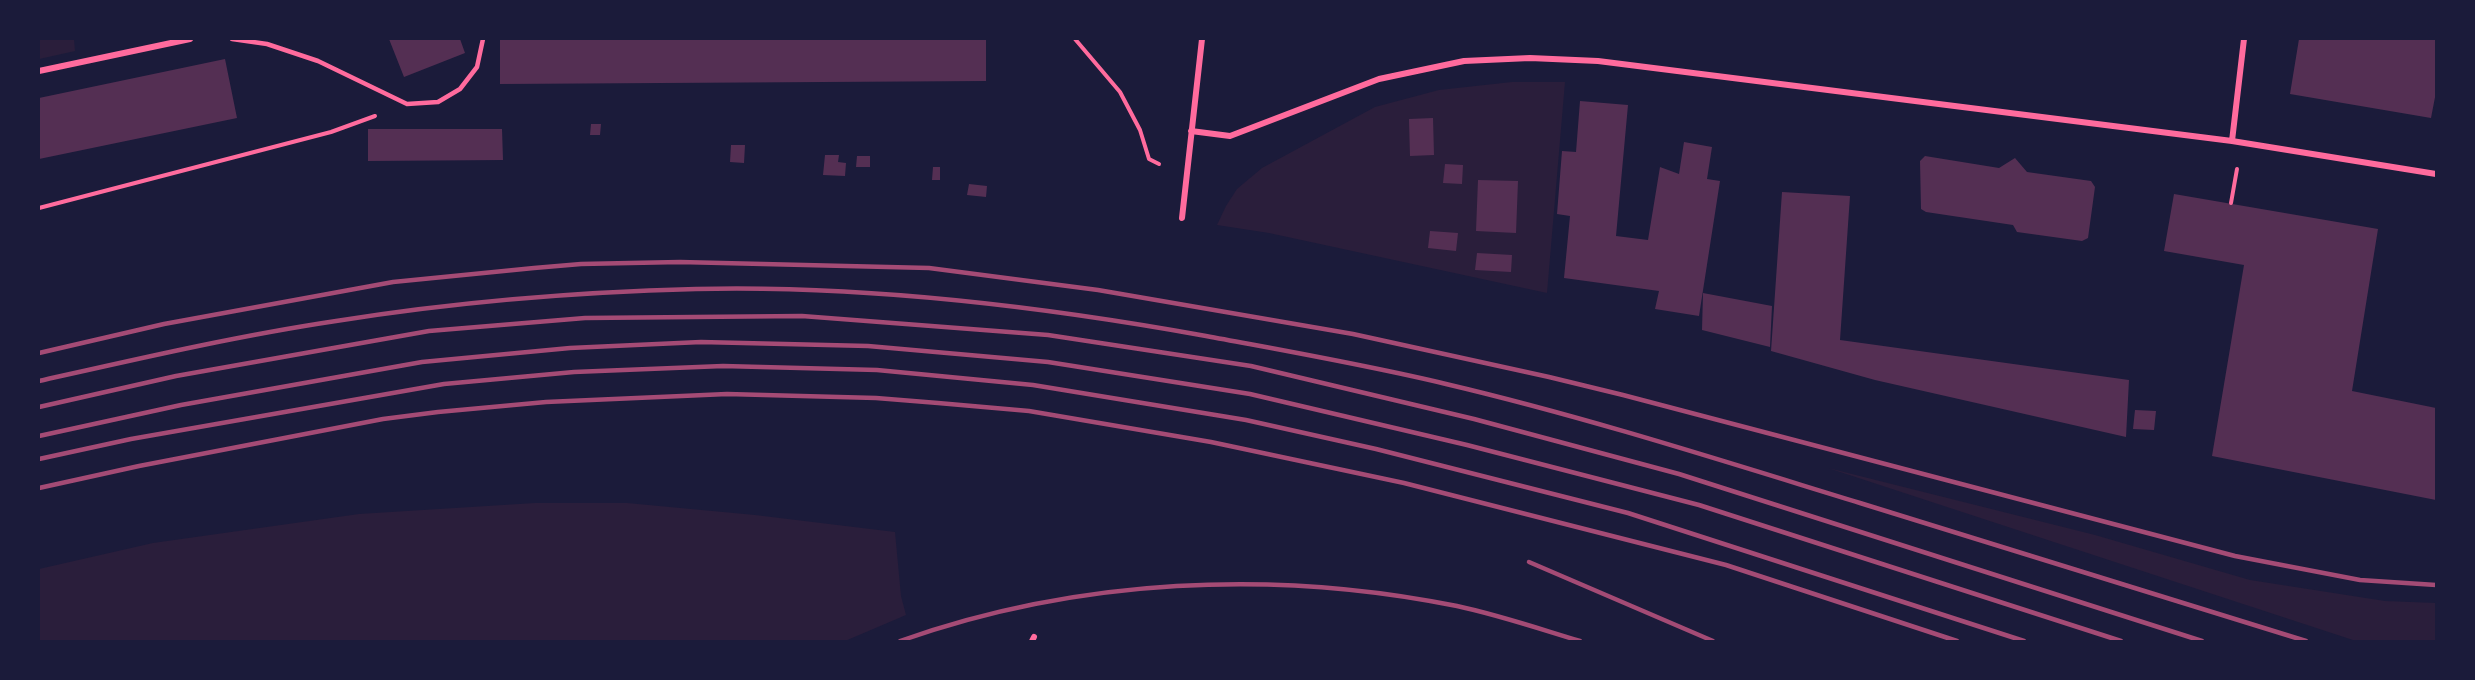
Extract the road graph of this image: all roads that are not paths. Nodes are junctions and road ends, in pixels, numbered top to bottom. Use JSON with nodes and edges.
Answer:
{"nodes":[{"id":1,"x":190,"y":39,"type":"edge"},
{"id":2,"x":232,"y":39,"type":"edge"},
{"id":3,"x":483,"y":39,"type":"edge"},
{"id":4,"x":1202,"y":39,"type":"edge"},
{"id":5,"x":2244,"y":39,"type":"edge"},
{"id":6,"x":39,"y":71,"type":"edge"},
{"id":7,"x":1191,"y":131,"type":"junction"},
{"id":8,"x":2232,"y":141,"type":"junction"},
{"id":9,"x":2436,"y":174,"type":"edge"},
{"id":10,"x":1182,"y":218,"type":"dead end"}],
"edges":[{"from":1,"to":6,"type":"street"},
{"from":2,"to":3,"type":"lane"},
{"from":4,"to":7,"type":"street"},
{"from":5,"to":8,"type":"street"},
{"from":7,"to":8,"type":"street"},
{"from":7,"to":10,"type":"street"},
{"from":8,"to":9,"type":"street"}]}
